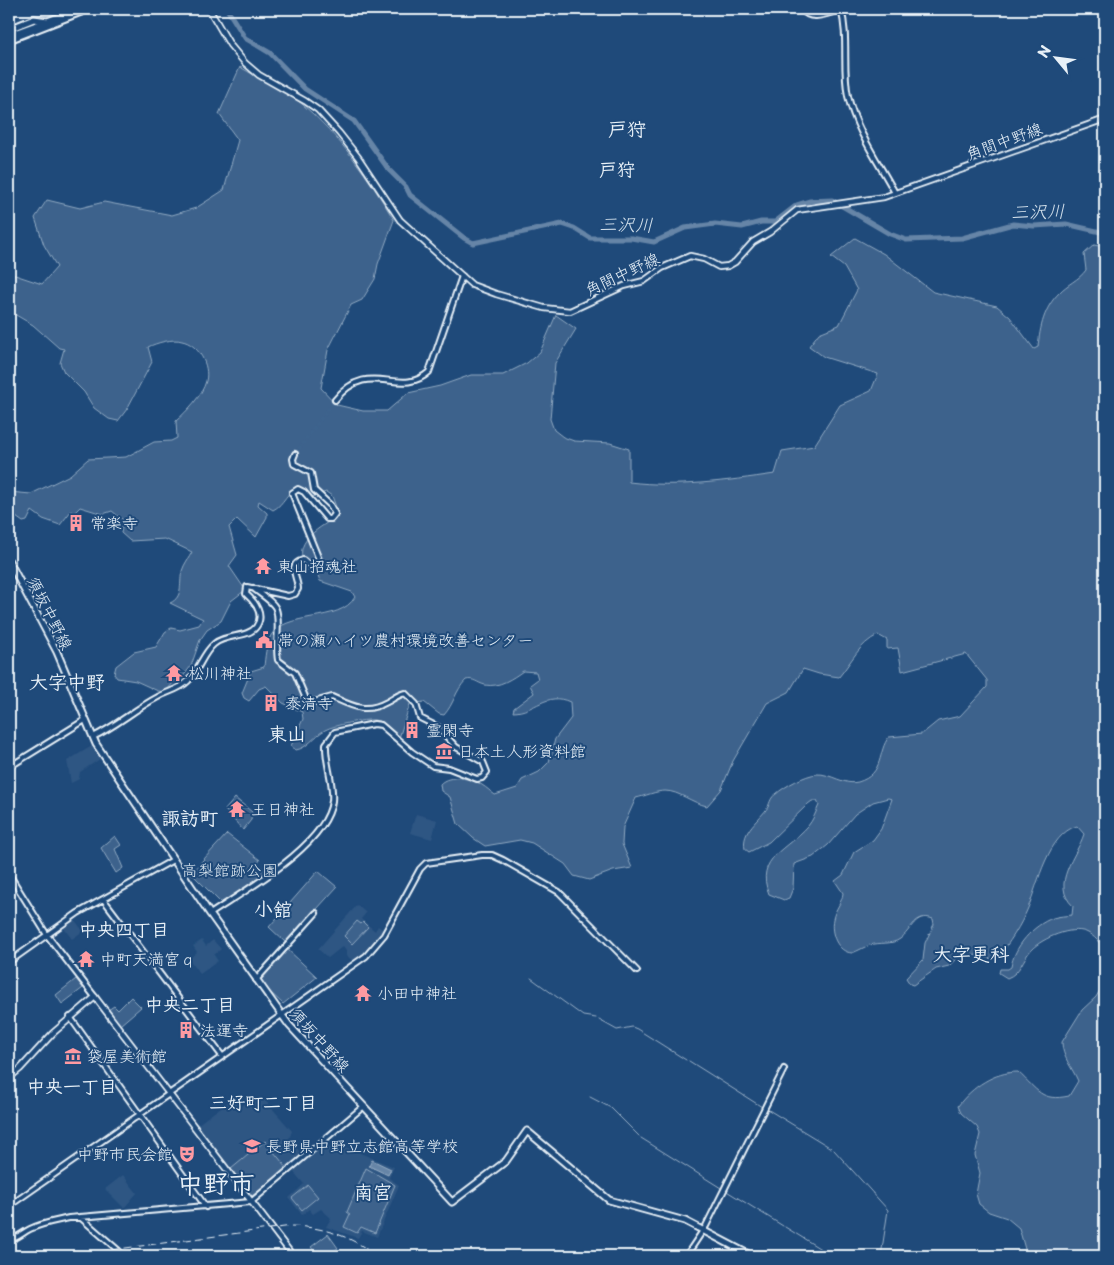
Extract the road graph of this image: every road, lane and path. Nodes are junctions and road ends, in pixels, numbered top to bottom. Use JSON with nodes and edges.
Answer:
{"nodes":[{"id":1,"x":88,"y":9,"type":"edge"},
{"id":2,"x":209,"y":9,"type":"edge"},
{"id":3,"x":802,"y":9,"type":"edge"},
{"id":4,"x":842,"y":9,"type":"edge"},
{"id":5,"x":49,"y":21,"type":"junction"},
{"id":6,"x":9,"y":29,"type":"edge"},
{"id":7,"x":9,"y":36,"type":"edge"},
{"id":8,"x":9,"y":40,"type":"edge"},
{"id":9,"x":1105,"y":119,"type":"edge"},
{"id":10,"x":895,"y":193,"type":"junction"},
{"id":11,"x":462,"y":276,"type":"junction"},
{"id":12,"x":335,"y":400,"type":"tunnel mouth"},
{"id":13,"x":295,"y":454,"type":"dead end"},
{"id":14,"x":9,"y":561,"type":"edge"},
{"id":15,"x":253,"y":588,"type":"junction"},
{"id":16,"x":84,"y":720,"type":"junction"},
{"id":17,"x":93,"y":737,"type":"junction"},
{"id":18,"x":9,"y":767,"type":"edge"},
{"id":19,"x":173,"y":860,"type":"junction"},
{"id":20,"x":9,"y":874,"type":"edge"},
{"id":21,"x":104,"y":900,"type":"junction"},
{"id":22,"x":316,"y":913,"type":"dead end"},
{"id":23,"x":210,"y":914,"type":"junction"},
{"id":24,"x":46,"y":935,"type":"junction"},
{"id":25,"x":9,"y":962,"type":"edge"},
{"id":26,"x":637,"y":971,"type":"dead end"},
{"id":27,"x":256,"y":980,"type":"junction"},
{"id":28,"x":95,"y":998,"type":"junction"},
{"id":29,"x":281,"y":1015,"type":"junction"},
{"id":30,"x":70,"y":1017,"type":"junction"},
{"id":31,"x":222,"y":1056,"type":"junction"},
{"id":32,"x":784,"y":1069,"type":"dead end"},
{"id":33,"x":9,"y":1078,"type":"edge"},
{"id":34,"x":169,"y":1093,"type":"junction"},
{"id":35,"x":364,"y":1106,"type":"junction"},
{"id":36,"x":139,"y":1114,"type":"junction"},
{"id":37,"x":251,"y":1202,"type":"junction"},
{"id":38,"x":9,"y":1206,"type":"edge"},
{"id":39,"x":206,"y":1207,"type":"junction"},
{"id":40,"x":80,"y":1218,"type":"junction"},
{"id":41,"x":703,"y":1229,"type":"junction"},
{"id":42,"x":9,"y":1240,"type":"edge"},
{"id":43,"x":120,"y":1256,"type":"edge"},
{"id":44,"x":293,"y":1256,"type":"edge"},
{"id":45,"x":686,"y":1256,"type":"edge"},
{"id":46,"x":752,"y":1256,"type":"edge"}],
"edges":[{"from":1,"to":5,"type":"main road"},
{"from":1,"to":8,"type":"main road"},
{"from":2,"to":11,"type":"main road","name":"角間中野線"},
{"from":3,"to":4,"type":"main road"},
{"from":4,"to":10,"type":"street"},
{"from":5,"to":6,"type":"main road"},
{"from":5,"to":7,"type":"main road"},
{"from":9,"to":10,"type":"main road","name":"角間中野線"},
{"from":10,"to":11,"type":"main road","name":"角間中野線"},
{"from":11,"to":12,"type":"street"},
{"from":13,"to":15,"type":"street"},
{"from":14,"to":16,"type":"main road","name":"須坂中野線"},
{"from":15,"to":17,"type":"street"},
{"from":15,"to":23,"type":"street"},
{"from":16,"to":17,"type":"main road","name":"須坂中野線"},
{"from":16,"to":18,"type":"street"},
{"from":17,"to":19,"type":"main road","name":"須坂中野線"},
{"from":19,"to":21,"type":"street"},
{"from":19,"to":23,"type":"main road","name":"須坂中野線"},
{"from":20,"to":24,"type":"street"},
{"from":21,"to":24,"type":"street"},
{"from":21,"to":31,"type":"street"},
{"from":22,"to":27,"type":"street"},
{"from":23,"to":27,"type":"main road","name":"須坂中野線"},
{"from":24,"to":25,"type":"street"},
{"from":24,"to":28,"type":"street"},
{"from":26,"to":29,"type":"street"},
{"from":27,"to":29,"type":"main road","name":"須坂中野線"},
{"from":28,"to":30,"type":"main road"},
{"from":28,"to":34,"type":"main road"},
{"from":29,"to":31,"type":"street"},
{"from":29,"to":35,"type":"main road","name":"須坂中野線"},
{"from":30,"to":33,"type":"main road"},
{"from":30,"to":36,"type":"street"},
{"from":31,"to":34,"type":"street"},
{"from":32,"to":41,"type":"street"},
{"from":34,"to":36,"type":"street"},
{"from":34,"to":37,"type":"main road"},
{"from":35,"to":37,"type":"street"},
{"from":35,"to":41,"type":"main road","name":"須坂中野線"},
{"from":36,"to":38,"type":"street"},
{"from":36,"to":39,"type":"street"},
{"from":37,"to":39,"type":"street"},
{"from":37,"to":44,"type":"main road"},
{"from":39,"to":40,"type":"street"},
{"from":40,"to":42,"type":"street"},
{"from":40,"to":43,"type":"street"},
{"from":41,"to":45,"type":"street"},
{"from":41,"to":46,"type":"main road","name":"須坂中野線"}]}
